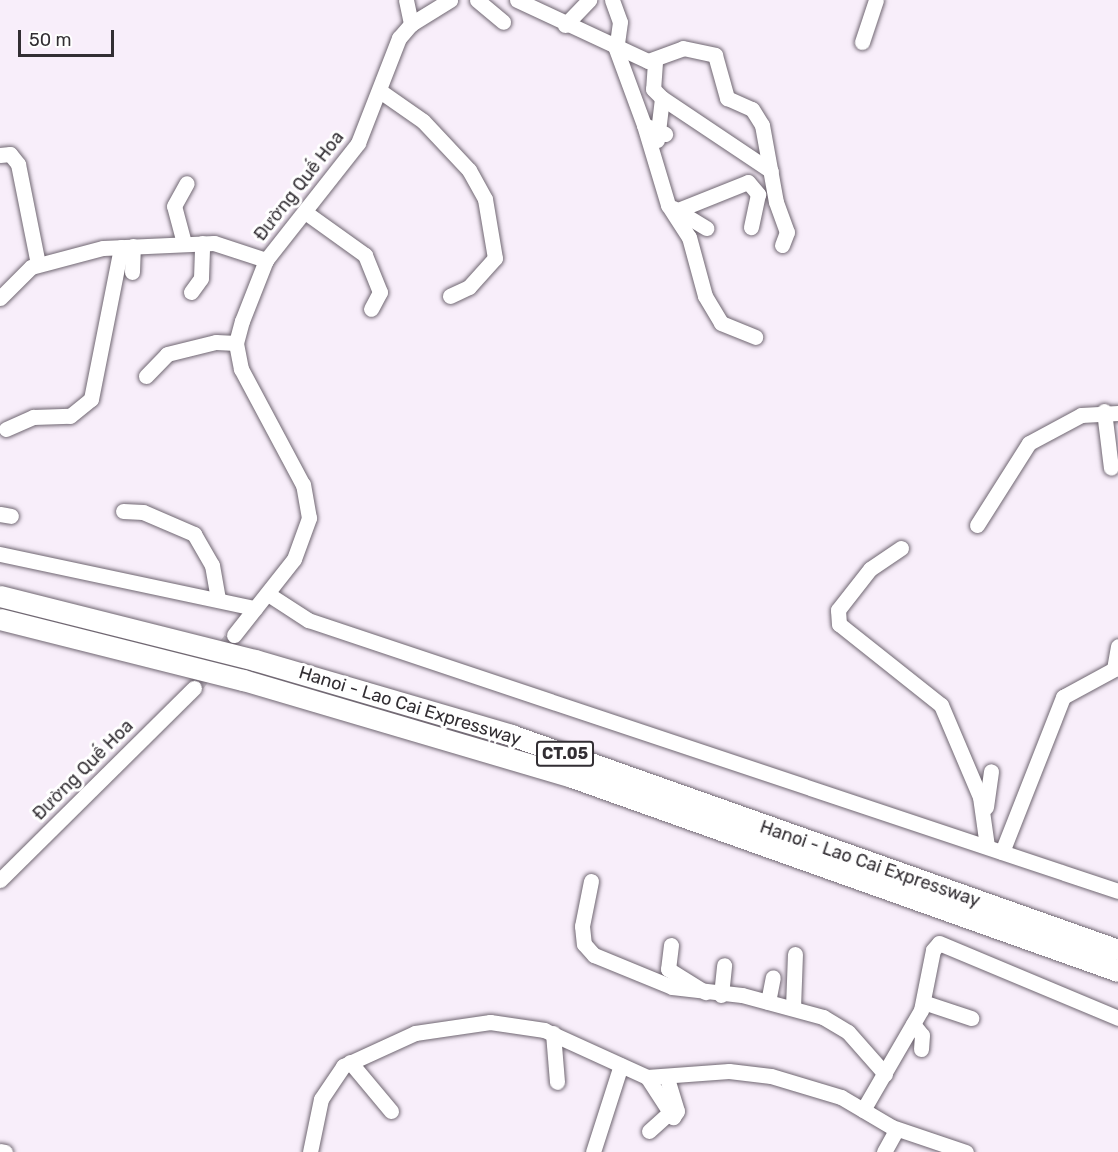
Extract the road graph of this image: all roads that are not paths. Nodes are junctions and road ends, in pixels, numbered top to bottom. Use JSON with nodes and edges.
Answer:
{"nodes":[{"id":1,"x":406,"y":0,"type":"edge"},
{"id":2,"x":450,"y":0,"type":"edge"},
{"id":3,"x":477,"y":0,"type":"edge"},
{"id":4,"x":517,"y":0,"type":"edge"},
{"id":5,"x":589,"y":0,"type":"edge"},
{"id":6,"x":612,"y":0,"type":"edge"},
{"id":7,"x":876,"y":0,"type":"edge"},
{"id":8,"x":502,"y":22,"type":"dead end"},
{"id":9,"x":411,"y":24,"type":"junction"},
{"id":10,"x":565,"y":25,"type":"junction"},
{"id":11,"x":862,"y":42,"type":"dead end"},
{"id":12,"x":616,"y":49,"type":"junction"},
{"id":13,"x":655,"y":62,"type":"junction"},
{"id":14,"x":380,"y":91,"type":"junction"},
{"id":15,"x":662,"y":98,"type":"junction"},
{"id":16,"x":656,"y":130,"type":"junction"},
{"id":17,"x":0,"y":155,"type":"edge"},
{"id":18,"x":771,"y":171,"type":"junction"},
{"id":19,"x":187,"y":183,"type":"dead end"},
{"id":20,"x":673,"y":208,"type":"junction"},
{"id":21,"x":305,"y":212,"type":"junction"},
{"id":22,"x":751,"y":227,"type":"dead end"},
{"id":23,"x":706,"y":228,"type":"dead end"},
{"id":24,"x":789,"y":235,"type":"dead end"},
{"id":25,"x":184,"y":243,"type":"junction"},
{"id":26,"x":202,"y":243,"type":"junction"},
{"id":27,"x":127,"y":246,"type":"junction"},
{"id":28,"x":266,"y":260,"type":"junction"},
{"id":29,"x":38,"y":264,"type":"junction"},
{"id":30,"x":132,"y":272,"type":"dead end"},
{"id":31,"x":191,"y":292,"type":"dead end"},
{"id":32,"x":450,"y":296,"type":"dead end"},
{"id":33,"x":0,"y":298,"type":"edge"},
{"id":34,"x":371,"y":309,"type":"dead end"},
{"id":35,"x":755,"y":337,"type":"dead end"},
{"id":36,"x":236,"y":343,"type":"junction"},
{"id":37,"x":146,"y":376,"type":"dead end"},
{"id":38,"x":1111,"y":412,"type":"edge"},
{"id":39,"x":6,"y":429,"type":"dead end"},
{"id":40,"x":1112,"y":468,"type":"dead end"},
{"id":41,"x":123,"y":511,"type":"dead end"},
{"id":42,"x":977,"y":525,"type":"dead end"},
{"id":43,"x":901,"y":548,"type":"dead end"},
{"id":44,"x":0,"y":554,"type":"edge"},
{"id":45,"x":268,"y":594,"type":"junction"},
{"id":46,"x":0,"y":596,"type":"edge"},
{"id":47,"x":218,"y":598,"type":"junction"},
{"id":48,"x":255,"y":608,"type":"junction"},
{"id":49,"x":0,"y":619,"type":"edge"},
{"id":50,"x":234,"y":635,"type":"tunnel mouth"},
{"id":51,"x":1118,"y":646,"type":"edge"},
{"id":52,"x":1116,"y":668,"type":"edge"},
{"id":53,"x":194,"y":688,"type":"tunnel mouth"},
{"id":54,"x":991,"y":771,"type":"dead end"},
{"id":55,"x":986,"y":815,"type":"junction"},
{"id":56,"x":987,"y":846,"type":"junction"},
{"id":57,"x":1002,"y":852,"type":"junction"},
{"id":58,"x":0,"y":880,"type":"edge"},
{"id":59,"x":591,"y":881,"type":"dead end"},
{"id":60,"x":1118,"y":891,"type":"edge"},
{"id":61,"x":671,"y":945,"type":"dead end"},
{"id":62,"x":1118,"y":950,"type":"edge"},
{"id":63,"x":795,"y":954,"type":"dead end"},
{"id":64,"x":724,"y":965,"type":"dead end"},
{"id":65,"x":1118,"y":971,"type":"edge"},
{"id":66,"x":772,"y":976,"type":"dead end"},
{"id":67,"x":714,"y":995,"type":"junction"},
{"id":68,"x":768,"y":1002,"type":"junction"},
{"id":69,"x":922,"y":1002,"type":"junction"},
{"id":70,"x":793,"y":1008,"type":"junction"},
{"id":71,"x":971,"y":1018,"type":"dead end"},
{"id":72,"x":1118,"y":1018,"type":"edge"},
{"id":73,"x":913,"y":1024,"type":"junction"},
{"id":74,"x":553,"y":1033,"type":"junction"},
{"id":75,"x":862,"y":1035,"type":"dead end"},
{"id":76,"x":921,"y":1049,"type":"dead end"},
{"id":77,"x":868,"y":1054,"type":"junction"},
{"id":78,"x":350,"y":1062,"type":"junction"},
{"id":79,"x":621,"y":1065,"type":"junction"},
{"id":80,"x":885,"y":1074,"type":"junction"},
{"id":81,"x":646,"y":1077,"type":"junction"},
{"id":82,"x":667,"y":1079,"type":"junction"},
{"id":83,"x":557,"y":1082,"type":"dead end"},
{"id":84,"x":863,"y":1110,"type":"junction"},
{"id":85,"x":391,"y":1111,"type":"dead end"},
{"id":86,"x":668,"y":1114,"type":"junction"},
{"id":87,"x":897,"y":1129,"type":"junction"},
{"id":88,"x":649,"y":1131,"type":"dead end"},
{"id":89,"x":314,"y":1149,"type":"edge"},
{"id":90,"x":0,"y":1150,"type":"edge"},
{"id":91,"x":962,"y":1151,"type":"edge"},
{"id":92,"x":5,"y":1152,"type":"edge"},
{"id":93,"x":593,"y":1152,"type":"edge"},
{"id":94,"x":884,"y":1152,"type":"edge"}],
"edges":[{"from":1,"to":9,"type":"street"},
{"from":2,"to":9,"type":"street","name":"Đường Quế Hoa"},
{"from":3,"to":8,"type":"street"},
{"from":4,"to":10,"type":"street"},
{"from":5,"to":10,"type":"street"},
{"from":6,"to":12,"type":"street"},
{"from":7,"to":11,"type":"street"},
{"from":9,"to":14,"type":"street","name":"Đường Quế Hoa"},
{"from":10,"to":12,"type":"street"},
{"from":12,"to":13,"type":"street"},
{"from":12,"to":16,"type":"street"},
{"from":13,"to":15,"type":"street"},
{"from":13,"to":18,"type":"street"},
{"from":14,"to":21,"type":"street","name":"Đường Quế Hoa"},
{"from":14,"to":32,"type":"street"},
{"from":15,"to":16,"type":"street"},
{"from":15,"to":18,"type":"street"},
{"from":16,"to":20,"type":"street"},
{"from":17,"to":29,"type":"street"},
{"from":18,"to":24,"type":"street"},
{"from":19,"to":25,"type":"street"},
{"from":20,"to":22,"type":"street"},
{"from":20,"to":23,"type":"street"},
{"from":20,"to":35,"type":"street"},
{"from":21,"to":28,"type":"street","name":"Đường Quế Hoa"},
{"from":21,"to":34,"type":"street"},
{"from":25,"to":26,"type":"street"},
{"from":25,"to":27,"type":"street"},
{"from":26,"to":28,"type":"street"},
{"from":26,"to":31,"type":"street"},
{"from":27,"to":29,"type":"street"},
{"from":27,"to":30,"type":"street"},
{"from":27,"to":39,"type":"street"},
{"from":28,"to":36,"type":"street","name":"Đường Quế Hoa"},
{"from":29,"to":33,"type":"street"},
{"from":36,"to":37,"type":"street"},
{"from":36,"to":45,"type":"street"},
{"from":38,"to":40,"type":"street"},
{"from":38,"to":42,"type":"street"},
{"from":41,"to":47,"type":"street"},
{"from":43,"to":55,"type":"street"},
{"from":44,"to":47,"type":"street"},
{"from":45,"to":48,"type":"street"},
{"from":45,"to":56,"type":"street"},
{"from":46,"to":62,"type":"highway","name":"Hanoi - Lao Cai Expressway","number":"CT.05"},
{"from":47,"to":48,"type":"street"},
{"from":48,"to":50,"type":"street"},
{"from":49,"to":65,"type":"highway","name":"Hanoi - Lao Cai Expressway","number":"CT.05"},
{"from":51,"to":52,"type":"street"},
{"from":52,"to":57,"type":"street"},
{"from":53,"to":58,"type":"street","name":"Đường Quế Hoa"},
{"from":54,"to":55,"type":"street"},
{"from":55,"to":56,"type":"street"},
{"from":56,"to":57,"type":"street"},
{"from":57,"to":60,"type":"street"},
{"from":59,"to":67,"type":"street"},
{"from":61,"to":67,"type":"street"},
{"from":63,"to":70,"type":"street"},
{"from":64,"to":67,"type":"street"},
{"from":66,"to":68,"type":"street"},
{"from":67,"to":68,"type":"street"},
{"from":68,"to":70,"type":"street"},
{"from":69,"to":71,"type":"street"},
{"from":69,"to":72,"type":"street"},
{"from":69,"to":73,"type":"street"},
{"from":70,"to":77,"type":"street"},
{"from":73,"to":76,"type":"street"},
{"from":73,"to":80,"type":"street"},
{"from":74,"to":78,"type":"street"},
{"from":74,"to":79,"type":"street"},
{"from":74,"to":83,"type":"street"},
{"from":75,"to":77,"type":"street"},
{"from":77,"to":80,"type":"street"},
{"from":78,"to":85,"type":"street"},
{"from":78,"to":89,"type":"street"},
{"from":79,"to":81,"type":"street"},
{"from":79,"to":93,"type":"street"},
{"from":80,"to":84,"type":"street"},
{"from":81,"to":82,"type":"street"},
{"from":81,"to":86,"type":"street"},
{"from":82,"to":84,"type":"street"},
{"from":82,"to":86,"type":"street"},
{"from":84,"to":87,"type":"street"},
{"from":86,"to":88,"type":"street"},
{"from":87,"to":91,"type":"street"},
{"from":87,"to":94,"type":"street"},
{"from":90,"to":92,"type":"street"}]}
